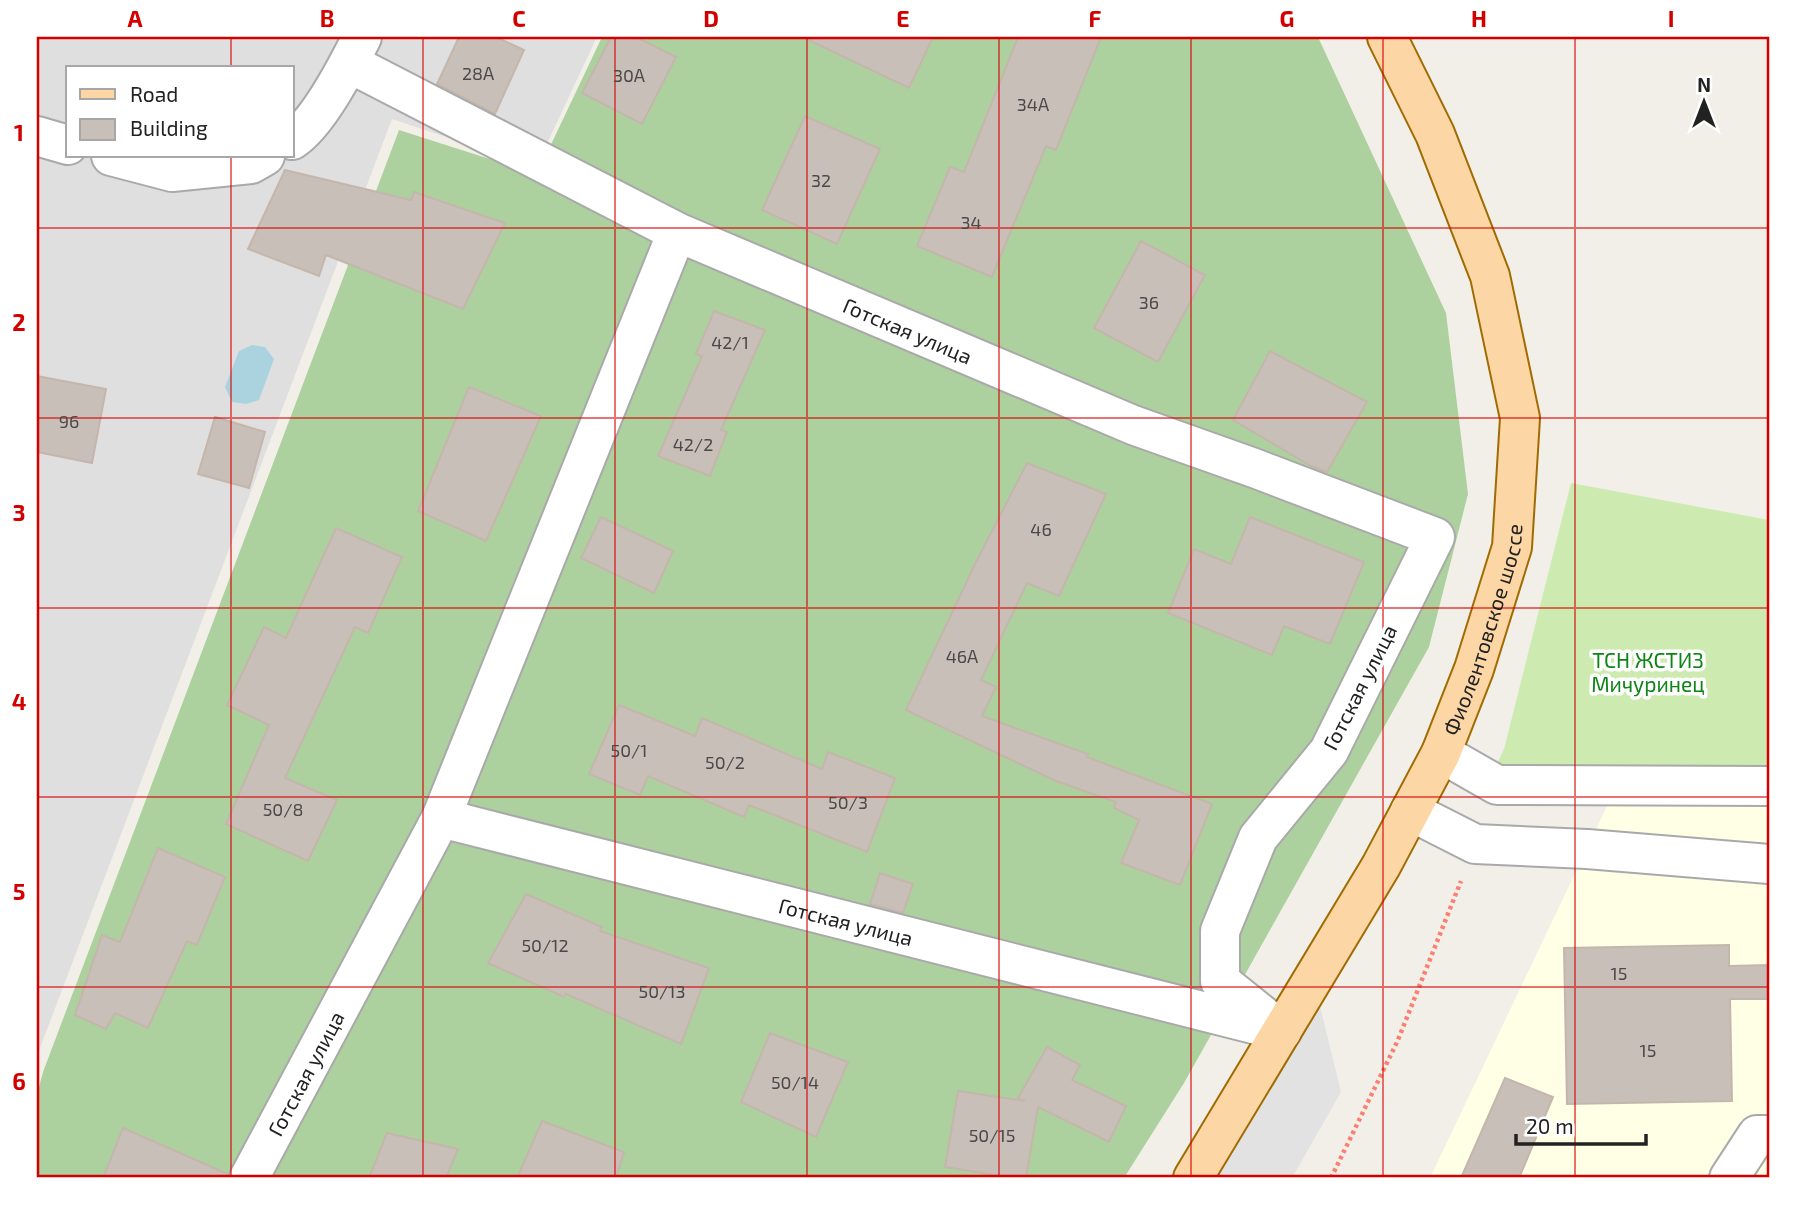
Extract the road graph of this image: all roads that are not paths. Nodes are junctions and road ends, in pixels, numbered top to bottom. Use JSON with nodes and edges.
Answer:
{"nodes":[{"id":1,"x":1387,"y":37,"type":"edge"},
{"id":2,"x":355,"y":50,"type":"edge"},
{"id":3,"x":37,"y":136,"type":"edge"},
{"id":4,"x":294,"y":139,"type":"edge"},
{"id":5,"x":66,"y":144,"type":"edge"},
{"id":6,"x":119,"y":158,"type":"edge"},
{"id":7,"x":261,"y":158,"type":"edge"},
{"id":8,"x":677,"y":232,"type":"junction"},
{"id":9,"x":1441,"y":753,"type":"junction"},
{"id":10,"x":1769,"y":786,"type":"edge"},
{"id":11,"x":1410,"y":811,"type":"junction"},
{"id":12,"x":441,"y":818,"type":"junction"},
{"id":13,"x":1769,"y":864,"type":"edge"},
{"id":14,"x":1282,"y":1031,"type":"junction"},
{"id":15,"x":1769,"y":1135,"type":"edge"},
{"id":16,"x":249,"y":1178,"type":"edge"},
{"id":17,"x":1193,"y":1178,"type":"edge"},
{"id":18,"x":1729,"y":1178,"type":"edge"}],
"edges":[{"from":1,"to":9,"type":"main road","name":"Фиолентовское шоссе"},
{"from":2,"to":4,"type":"street","name":"Готская улица"},
{"from":2,"to":8,"type":"street","name":"Готская улица"},
{"from":3,"to":5,"type":"street"},
{"from":6,"to":7,"type":"street"},
{"from":8,"to":12,"type":"street","name":"Готская улица"},
{"from":8,"to":14,"type":"street","name":"Готская улица"},
{"from":9,"to":10,"type":"street"},
{"from":9,"to":11,"type":"main road","name":"Фиолентовское шоссе"},
{"from":11,"to":13,"type":"street"},
{"from":11,"to":14,"type":"main road","name":"Фиолентовское шоссе"},
{"from":12,"to":14,"type":"street","name":"Готская улица"},
{"from":12,"to":16,"type":"street","name":"Готская улица"},
{"from":14,"to":17,"type":"main road","name":"Фиолентовское шоссе"},
{"from":15,"to":18,"type":"street"}]}
